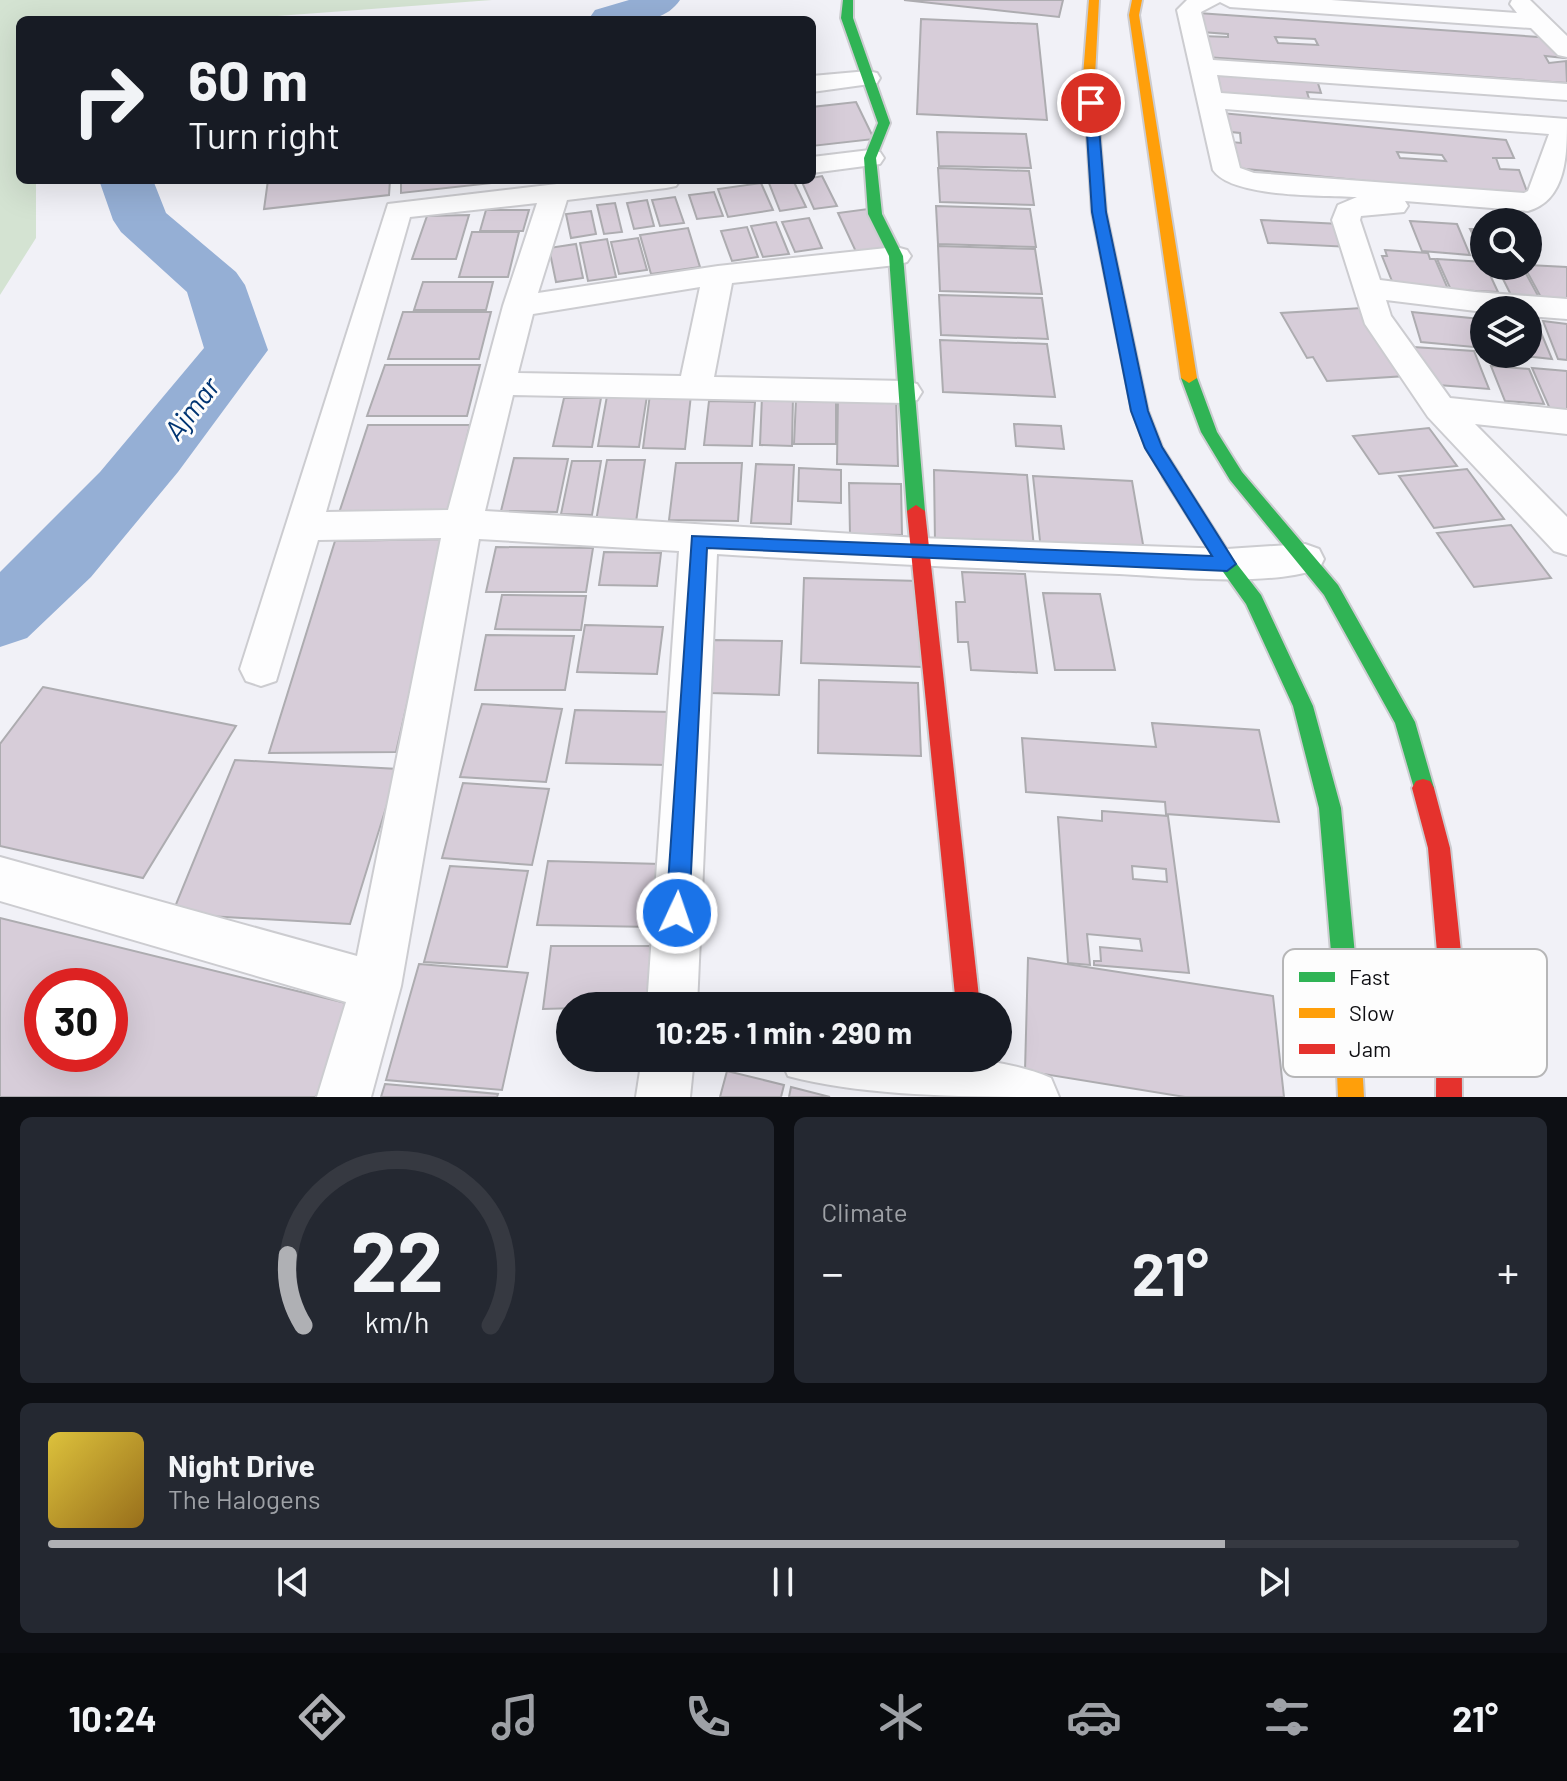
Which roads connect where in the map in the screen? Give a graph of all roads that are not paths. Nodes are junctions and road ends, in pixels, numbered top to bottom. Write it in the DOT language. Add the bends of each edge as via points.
graph roads {
  1 [pos="848,0"];
  2 [pos="1094,0"];
  3 [pos="1137,0"];
  4 [pos="1210,0"];
  5 [pos="1230,0"];
  6 [pos="1517,0"];
  7 [pos="1537,21"];
  8 [pos="1567,50"];
  9 [pos="1203,67"];
  10 [pos="868,78"];
  11 [pos="816,84"];
  12 [pos="1567,92"];
  13 [pos="1210,100"];
  14 [pos="1566,127"];
  15 [pos="870,158"];
  16 [pos="816,165"];
  17 [pos="629,184"];
  18 [pos="555,192"];
  19 [pos="1416,207"];
  20 [pos="896,256"];
  21 [pos="718,275"];
  22 [pos="1367,288"];
  23 [pos="519,306"];
  24 [pos="1567,309"];
  25 [pos="500,384"];
  26 [pos="696,386"];
  27 [pos="905,392"];
  28 [pos="1440,409"];
  29 [pos="1567,422"];
  30 [pos="463,524"];
  31 [pos="304,526"];
  32 [pos="699,540"];
  33 [pos="1567,541"];
  34 [pos="919,552"];
  35 [pos="1305,559"];
  36 [pos="1227,564"];
  37 [pos="261,669"];
  38 [pos="0,879"];
  39 [pos="1343,949"];
  40 [pos="1449,949"];
  41 [pos="376,986"];
  42 [pos="673,992"];
  43 [pos="966,992"];
  44 [pos="666,1072"];
  45 [pos="914,1072"];
  46 [pos="1350,1077"];
  47 [pos="975,1080"];
  48 [pos="344,1097"];
  49 [pos="663,1097"];
  50 [pos="1032,1097"];
  51 [pos="1351,1097"];
  1 -- 10 [label="street" via="847,18"];
  2 -- 36 [label="street" via="1089,76 1099,212 1137,399 1154,448"];
  3 -- 35 [label="street" via="1134,15 1186,371 1209,432 1236,476"];
  4 -- 9 [label="street" via="1189,10"];
  5 -- 7 [label="street"];
  6 -- 7 [label="street"];
  7 -- 8 [label="street"];
  9 -- 12 [label="street"];
  9 -- 13 [label="street"];
  10 -- 11 [label="street"];
  10 -- 15 [label="street" via="884,123"];
  13 -- 14 [label="street"];
  13 -- 14 [label="street" via="1227,170 1233,176 1513,202 1540,196"];
  15 -- 16 [label="street"];
  15 -- 20 [label="street" via="875,214"];
  17 -- 18 [label="street"];
  18 -- 23 [label="street"];
  18 -- 31 [label="street" via="398,210"];
  19 -- 22 [label="street" via="1364,204 1348,211 1346,220"];
  20 -- 21 [label="street"];
  20 -- 27 [label="street"];
  21 -- 23 [label="street"];
  21 -- 26 [label="street"];
  22 -- 24 [label="street"];
  22 -- 28 [label="street" via="1376,317"];
  23 -- 25 [label="street"];
  25 -- 26 [label="street"];
  25 -- 30 [label="street"];
  26 -- 27 [label="street"];
  27 -- 34 [label="street"];
  28 -- 29 [label="street"];
  28 -- 33 [label="street"];
  30 -- 31 [label="street"];
  30 -- 32 [label="street"];
  30 -- 41 [label="street"];
  31 -- 37 [label="street"];
  32 -- 34 [label="street"];
  32 -- 42 [label="street"];
  34 -- 36 [label="street"];
  34 -- 43 [label="street"];
  35 -- 36 [label="street"];
  35 -- 40 [label="street" via="1331,590 1405,722 1439,848"];
  36 -- 39 [label="street" via="1254,600 1303,706 1330,808"];
  38 -- 41 [label="street"];
  41 -- 48 [label="street"];
  44 -- 49 [label="street"];
  45 -- 47 [label="street"];
  46 -- 51 [label="street"];
  47 -- 50 [label="street"];
}
